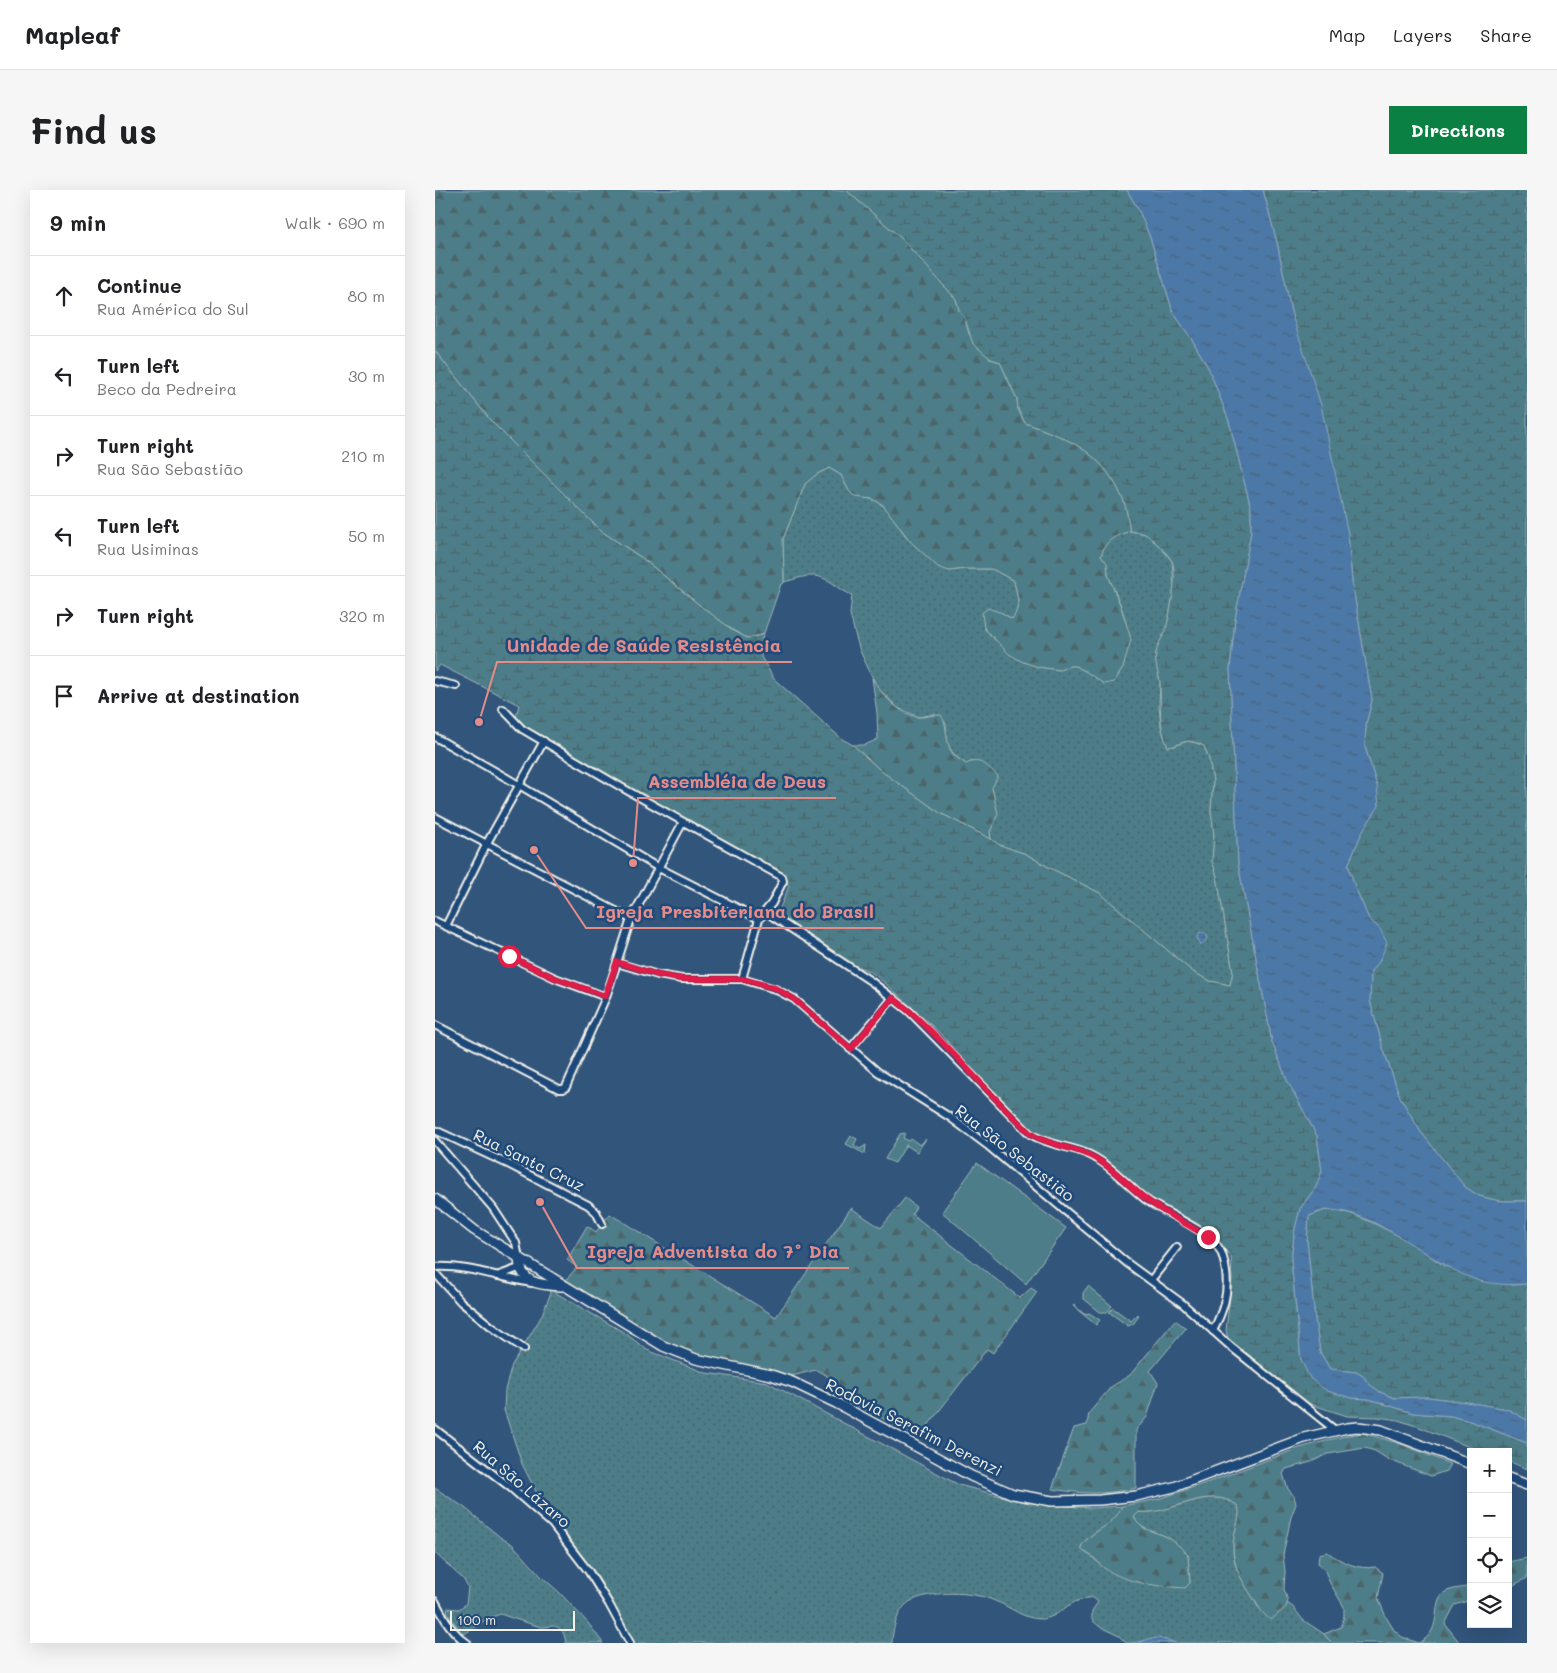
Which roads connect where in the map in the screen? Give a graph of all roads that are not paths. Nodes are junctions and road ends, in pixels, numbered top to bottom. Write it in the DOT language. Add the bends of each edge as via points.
graph roads {
  1 [pos="435,681"];
  2 [pos="456,686"];
  3 [pos="503,710"];
  4 [pos="435,738"];
  5 [pos="544,741"];
  6 [pos="519,785"];
  7 [pos="435,817"];
  8 [pos="683,822"];
  9 [pos="487,843"];
  10 [pos="657,867"];
  11 [pos="766,912"];
  12 [pos="631,919"];
  13 [pos="759,919"];
  14 [pos="435,921"];
  15 [pos="445,926"];
  16 [pos="617,962"];
  17 [pos="742,979"];
  18 [pos="605,996"];
  19 [pos="893,998"];
  20 [pos="435,1025"];
  21 [pos="851,1049"];
  22 [pos="435,1130"];
  23 [pos="435,1141"];
  24 [pos="435,1199"];
  25 [pos="601,1224"];
  26 [pos="1177,1247"];
  27 [pos="519,1258"];
  28 [pos="435,1266"];
  29 [pos="519,1268"];
  30 [pos="435,1273"];
  31 [pos="496,1276"];
  32 [pos="1151,1280"];
  33 [pos="533,1283"];
  34 [pos="566,1286"];
  35 [pos="1213,1331"];
  36 [pos="524,1349"];
  37 [pos="435,1429"];
  38 [pos="1335,1430"];
  39 [pos="1467,1462"];
  40 [pos="1512,1479"];
  41 [pos="1527,1485"];
  42 [pos="435,1601"];
  43 [pos="467,1643"];
  44 [pos="630,1643"];
  1 -- 2 [label="street"];
  3 -- 5 [label="street" via="522,729"];
  4 -- 6 [label="street"];
  5 -- 6 [label="street"];
  5 -- 8 [label="street"];
  6 -- 9 [label="street"];
  6 -- 10 [label="street"];
  7 -- 9 [label="street"];
  8 -- 10 [label="street"];
  8 -- 11 [label="street" via="781,876 783,881"];
  9 -- 12 [label="street"];
  9 -- 15 [label="street"];
  10 -- 12 [label="street"];
  10 -- 13 [label="street"];
  11 -- 13 [label="street"];
  11 -- 19 [label="street"];
  12 -- 16 [label="street"];
  13 -- 17 [label="street"];
  14 -- 15 [label="street"];
  15 -- 18 [label="street" via="555,978"];
  16 -- 17 [label="street, Rua São Sebastião" via="682,979"];
  16 -- 18 [label="street"];
  17 -- 21 [label="street, Rua São Sebastião" via="775,988 794,999"];
  18 -- 20 [label="street" via="569,1082 563,1089"];
  19 -- 21 [label="street"];
  19 -- 35 [label="street" via="921,1022 1031,1134 1097,1158 1146,1199 1214,1242 1223,1257 1228,1287 1223,1310"];
  21 -- 32 [label="street, Rua São Sebastião" via="878,1072 987,1145"];
  22 -- 25 [label="street, Rua Santa Cruz" via="588,1205 596,1212"];
  23 -- 27 [label="street" via="493,1208 516,1243"];
  24 -- 27 [label="main road, Rodovia Serafim Derenzi"];
  26 -- 32 [label="street"];
  27 -- 29 [label="main road"];
  27 -- 34 [label="main road, Rodovia Serafim Derenzi"];
  28 -- 31 [label="street" via="459,1267"];
  29 -- 31 [label="street"];
  29 -- 33 [label="main road"];
  30 -- 36 [label="street" via="461,1302"];
  31 -- 33 [label="street"];
  32 -- 35 [label="street, Rua São Sebastião"];
  33 -- 34 [label="main road"];
  34 -- 38 [label="main road, Rodovia Serafim Derenzi" via="663,1346 696,1359 792,1382 971,1476 1013,1494 1052,1500 1136,1496 1174,1487 1304,1438"];
  35 -- 38 [label="street, Rua São Sebastião"];
  37 -- 44 [label="street, Rua São Lázaro" via="552,1524 589,1572"];
  38 -- 39 [label="main road, Rodovia Serafim Derenzi" via="1358,1427 1381,1430"];
  40 -- 41 [label="main road"];
  42 -- 43 [label="street" via="448,1625"];
}
